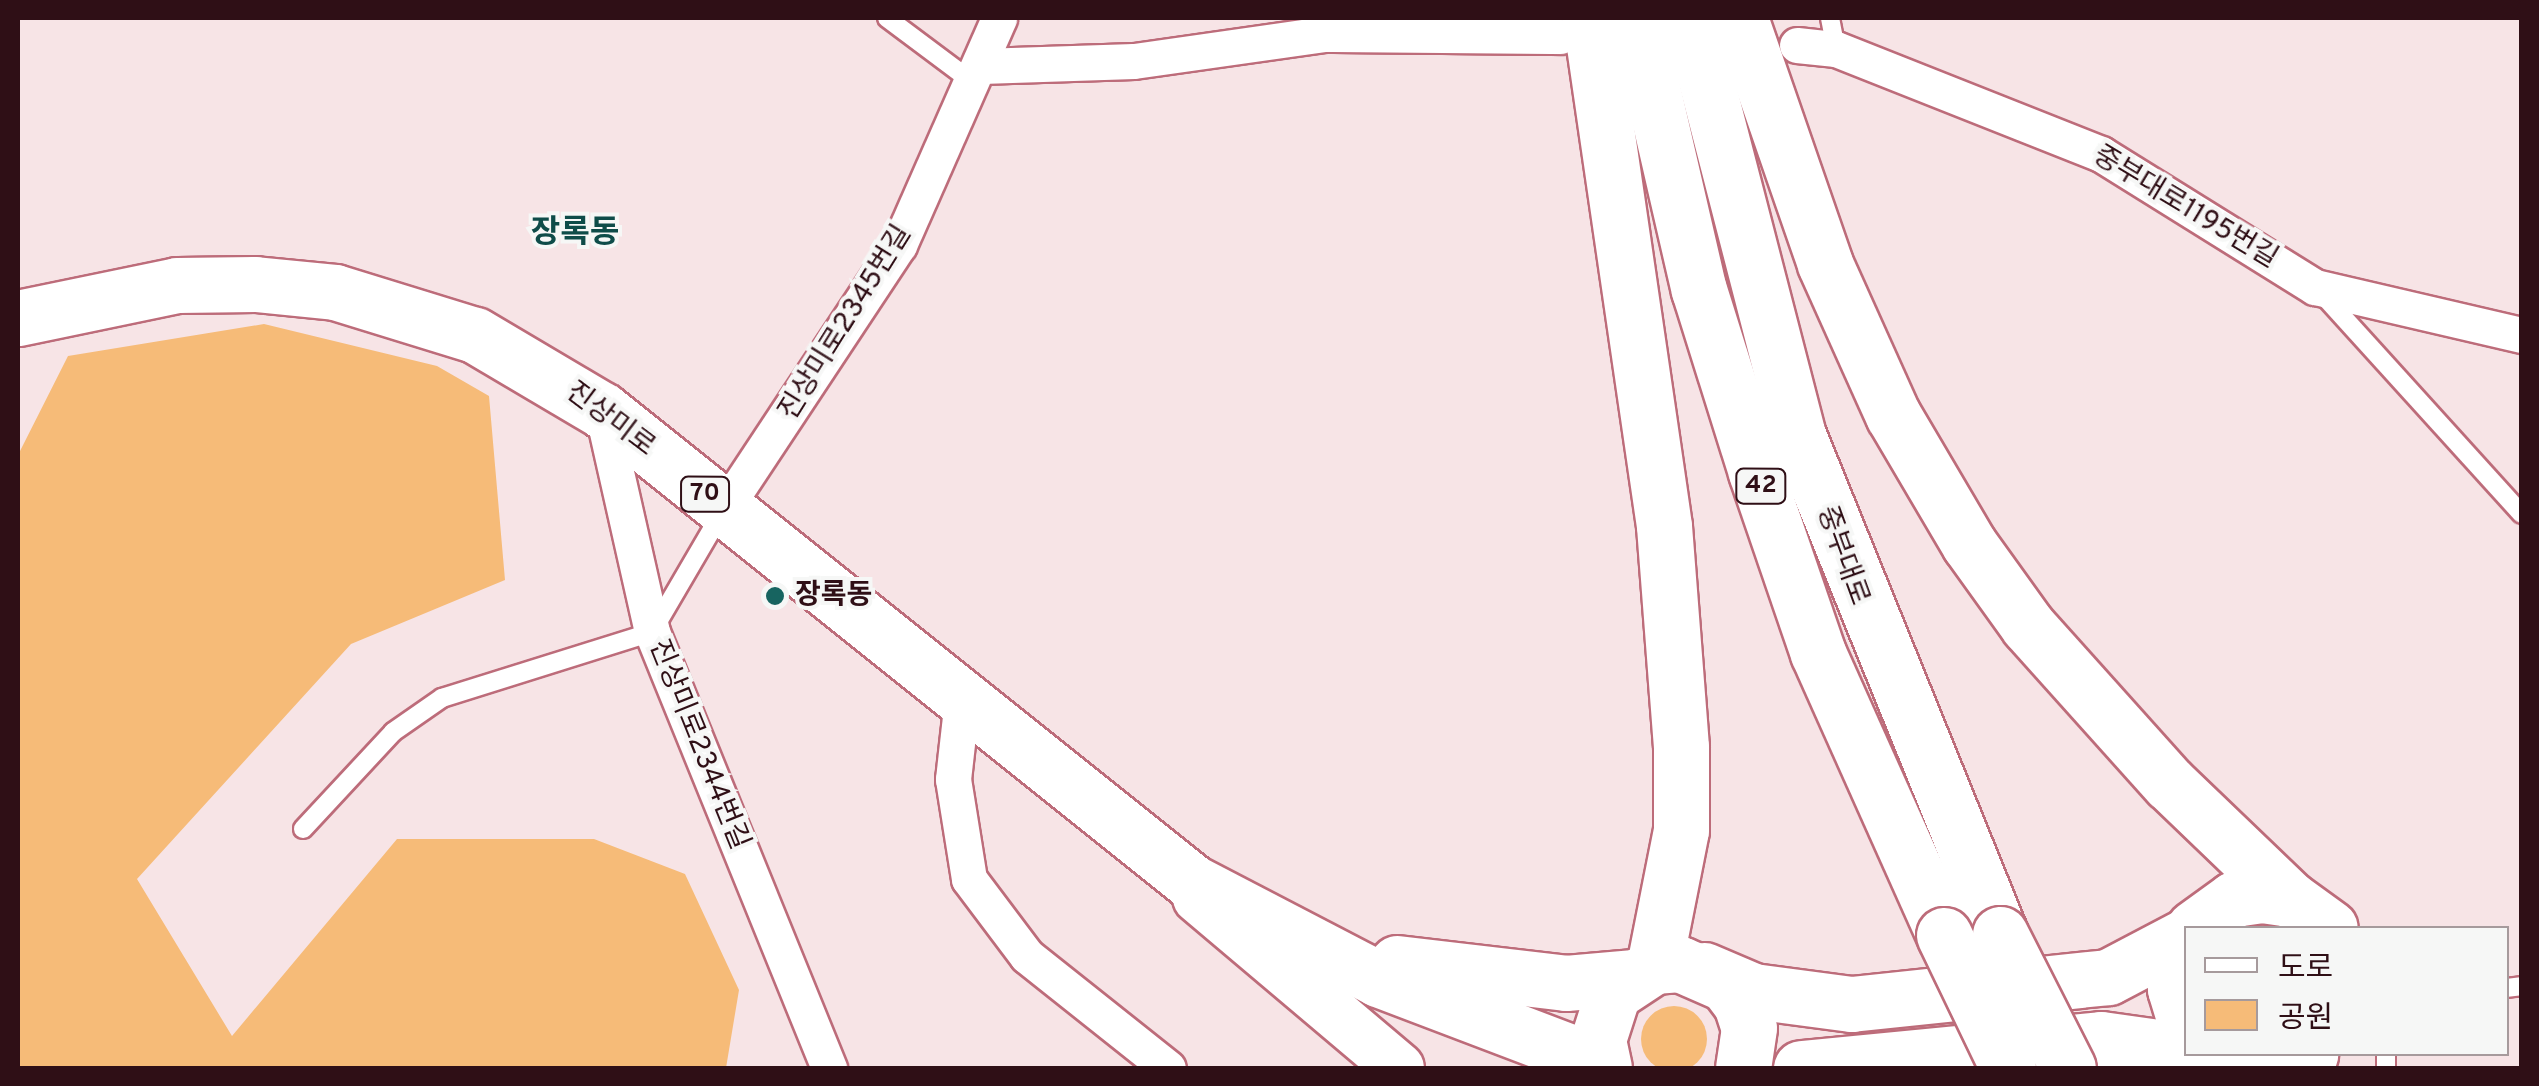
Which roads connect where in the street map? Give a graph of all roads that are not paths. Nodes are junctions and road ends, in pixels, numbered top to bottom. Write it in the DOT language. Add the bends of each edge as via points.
graph roads {
  1 [pos="887,18"];
  2 [pos="998,18"];
  3 [pos="1636,18"];
  4 [pos="1690,18"];
  5 [pos="1740,18"];
  6 [pos="1576,26"];
  7 [pos="1834,33"];
  8 [pos="1797,46"];
  9 [pos="978,74"];
  10 [pos="2316,287"];
  11 [pos="18,318"];
  12 [pos="2522,335"];
  13 [pos="602,410"];
  14 [pos="724,509"];
  15 [pos="2522,514"];
  16 [pos="652,632"];
  17 [pos="962,699"];
  18 [pos="303,830"];
  19 [pos="1145,852"];
  20 [pos="2318,918"];
  21 [pos="2197,926"];
  22 [pos="2184,939"];
  23 [pos="1302,940"];
  24 [pos="2184,947"];
  25 [pos="1663,971"];
  26 [pos="2184,1005"];
  27 [pos="2184,1049"];
  28 [pos="2305,1056"];
  29 [pos="1603,1066"];
  30 [pos="830,1068"];
  31 [pos="1168,1068"];
  32 [pos="1400,1068"];
  33 [pos="1743,1068"];
  34 [pos="1801,1068"];
  35 [pos="2008,1068"];
  36 [pos="2068,1068"];
  37 [pos="2276,1068"];
  1 -- 9 [label="lane"];
  2 -- 9 [label="street, 진상미로2345번길"];
  3 -- 35 [label="main road, 중부대로 / 42, bridge" via="1699,290 1818,652"];
  4 -- 36 [label="main road, 중부대로 / 42, bridge" via="1797,433 2000,934"];
  5 -- 20 [label="main road" via="1825,264 1893,416 1969,544 2028,626 2156,769"];
  6 -- 9 [label="street" via="1323,34 1134,61"];
  6 -- 25 [label="main road" via="1664,526 1682,830"];
  7 -- 8 [label="street, 중부대로1195번길"];
  7 -- 10 [label="street, 중부대로1195번길" via="2101,154"];
  9 -- 14 [label="street, 진상미로2345번길" via="899,245"];
  10 -- 12 [label="street, 중부대로1195번길"];
  10 -- 15 [label="lane"];
  11 -- 13 [label="main road, 진상미로 / 70" via="177,286 335,292 476,335"];
  13 -- 14 [label="main road, 진상미로 / 70"];
  13 -- 16 [label="street, 진상미로2344번길"];
  14 -- 16 [label="lane"];
  14 -- 17 [label="main road, 진상미로 / 70"];
  16 -- 18 [label="lane" via="442,698 393,732"];
  16 -- 30 [label="street, 진상미로2344번길"];
  17 -- 19 [label="main road, 진상미로 / 70"];
  17 -- 31 [label="street" via="953,779 969,880 1027,956"];
  19 -- 23 [label="main road, 진상미로 / 70"];
  19 -- 32 [label="street"];
  20 -- 21 [label="main road" via="2234,899"];
  22 -- 25 [label="main road" via="2108,977 1851,1004"];
  23 -- 25 [label="main road" via="1497,978"];
  23 -- 29 [label="main road"];
  24 -- 26 [label="main road" via="2175,989"];
  25 -- 29 [label="main road" via="1602,1015"];
  25 -- 33 [label="main road" via="1740,1004 1749,1028"];
  27 -- 34 [label="main road" via="2101,1039"];
  28 -- 37 [label="main road"];
}
